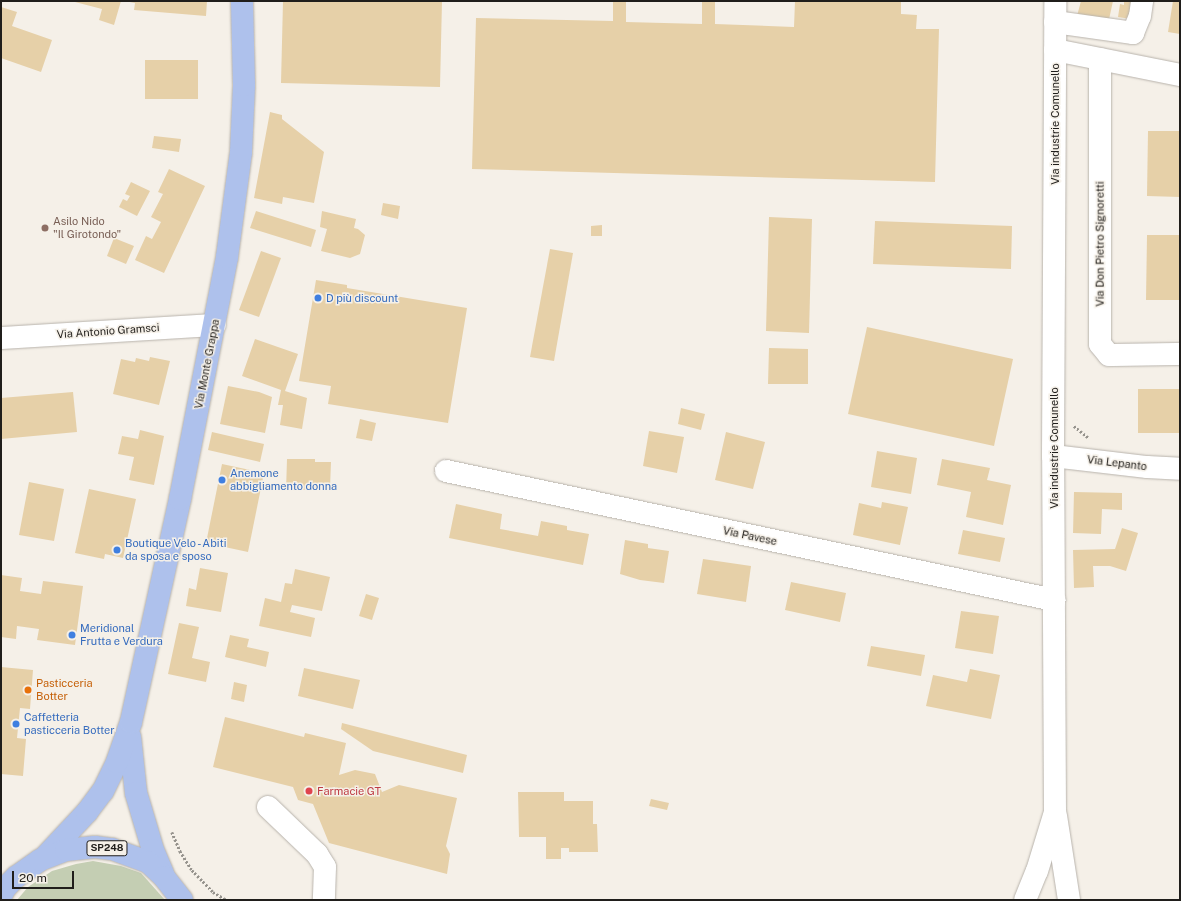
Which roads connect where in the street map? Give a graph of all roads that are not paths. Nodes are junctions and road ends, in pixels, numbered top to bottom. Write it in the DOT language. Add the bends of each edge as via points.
graph roads {
  1 [pos="242,1"];
  2 [pos="1142,1"];
  3 [pos="1055,12"];
  4 [pos="1055,50"];
  5 [pos="1100,59"];
  6 [pos="1180,75"];
  7 [pos="215,325"];
  8 [pos="1,338"];
  9 [pos="1180,354"];
  10 [pos="1053,456"];
  11 [pos="1180,469"];
  12 [pos="446,471"];
  13 [pos="1054,600"];
  14 [pos="130,722"];
  15 [pos="268,807"];
  16 [pos="1055,812"];
  17 [pos="44,858"];
  18 [pos="1037,870"];
  19 [pos="2,892"];
  20 [pos="178,892"];
  21 [pos="324,900"];
  22 [pos="1025,900"];
  23 [pos="1035,900"];
  24 [pos="1069,900"];
  1 -- 7 [label="main road, Via Monte Grappa / SP248" via="244,85 241,152"];
  2 -- 3 [label="street, Via industrie Comunello" via="1140,16 1133,33"];
  3 -- 4 [label="street, Via industrie Comunello"];
  4 -- 5 [label="street"];
  4 -- 10 [label="street, Via industrie Comunello"];
  5 -- 6 [label="street"];
  5 -- 9 [label="street, Via Don Pietro Signoretti" via="1100,344 1109,355"];
  7 -- 8 [label="street, Via Antonio Gramsci"];
  7 -- 14 [label="main road, Via Monte Grappa / SP248" via="180,499"];
  10 -- 11 [label="street, Via Lepanto"];
  10 -- 13 [label="street, Via industrie Comunello"];
  12 -- 13 [label="street, Via Pavese"];
  13 -- 16 [label="street, Via industrie Comunello"];
  14 -- 17 [label="main road, Via Monte Grappa / SP248" via="117,762 103,791"];
  14 -- 20 [label="main road, Via Monte Grappa / SP248" via="130,748 136,793 153,850"];
  15 -- 21 [label="street" via="317,854 325,867"];
  16 -- 18 [label="street, Via industrie Comunello"];
  16 -- 24 [label="street"];
  17 -- 19 [label="main road, Via Monte Grappa / SP248" via="29,867"];
  17 -- 20 [label="main road, Via Monte Grappa / SP248" via="77,848 104,847 148,862"];
  18 -- 22 [label="street"];
  18 -- 23 [label="street"];
}
